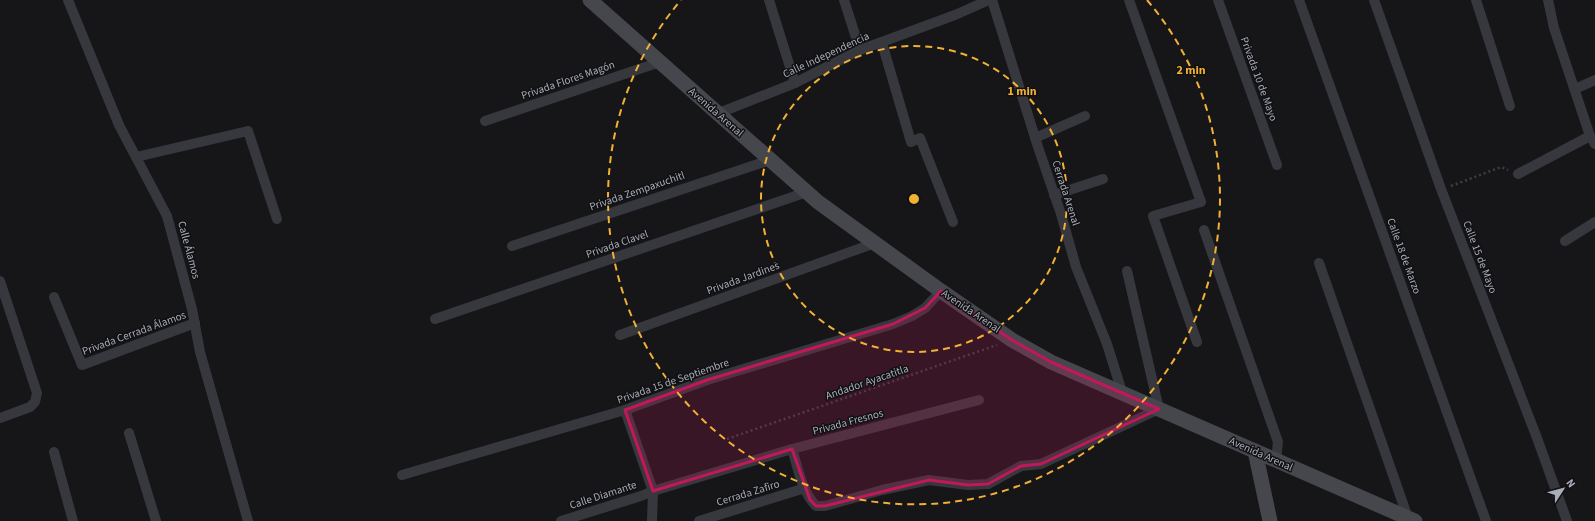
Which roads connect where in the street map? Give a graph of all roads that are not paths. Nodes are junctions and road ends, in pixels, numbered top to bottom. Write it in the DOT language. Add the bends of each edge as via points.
graph roads {
  1 [pos="68,0"];
  2 [pos="590,0"];
  3 [pos="769,0"];
  4 [pos="844,0"];
  5 [pos="989,0"];
  6 [pos="992,0"];
  7 [pos="1130,0"];
  8 [pos="1218,0"];
  9 [pos="1299,0"];
  10 [pos="1374,0"];
  11 [pos="1476,0"];
  12 [pos="1548,0"];
  13 [pos="882,42"];
  14 [pos="860,50"];
  15 [pos="660,62"];
  16 [pos="1595,80"];
  17 [pos="795,83"];
  18 [pos="1575,90"];
  19 [pos="1510,106"];
  20 [pos="718,113"];
  21 [pos="1085,116"];
  22 [pos="485,121"];
  23 [pos="1035,138"];
  24 [pos="1593,140"];
  25 [pos="136,157"];
  26 [pos="770,160"];
  27 [pos="1277,165"];
  28 [pos="1518,174"];
  29 [pos="1103,179"];
  30 [pos="807,192"];
  31 [pos="1054,195"];
  32 [pos="277,219"];
  33 [pos="953,222"];
  34 [pos="1595,222"];
  35 [pos="1204,230"];
  36 [pos="1565,241"];
  37 [pos="875,243"];
  38 [pos="512,246"];
  39 [pos="1319,263"];
  40 [pos="1126,271"];
  41 [pos="0,280"];
  42 [pos="941,291"];
  43 [pos="54,297"];
  44 [pos="435,319"];
  45 [pos="194,323"];
  46 [pos="620,335"];
  47 [pos="1197,342"];
  48 [pos="1122,392"];
  49 [pos="980,400"];
  50 [pos="1159,409"];
  51 [pos="625,410"];
  52 [pos="0,418"];
  53 [pos="129,433"];
  54 [pos="792,449"];
  55 [pos="1255,451"];
  56 [pos="54,452"];
  57 [pos="1276,461"];
  58 [pos="402,475"];
  59 [pos="805,488"];
  60 [pos="653,491"];
  61 [pos="1412,520"];
  62 [pos="73,521"];
  63 [pos="156,521"];
  64 [pos="248,521"];
  65 [pos="561,521"];
  66 [pos="652,521"];
  67 [pos="699,521"];
  68 [pos="1270,521"];
  69 [pos="1486,521"];
  70 [pos="1567,521"];
  1 -- 25 [label="street, Calle Álamos" via="119,125"];
  2 -- 15 [label="main road, Avenida Arenal"];
  3 -- 17 [label="street"];
  4 -- 14 [label="street"];
  5 -- 13 [label="street, Calle Independencia"];
  6 -- 23 [label="street, Cerrada Arenal"];
  7 -- 47 [label="street" via="1202,202 1152,216"];
  8 -- 27 [label="street, Privada 10 de Mayo"];
  9 -- 69 [label="street, Calle 18 de Marzo"];
  10 -- 70 [label="street, Calle 15 de Mayo" via="1441,189"];
  11 -- 19 [label="street"];
  12 -- 18 [label="street" via="1554,28"];
  13 -- 14 [label="street, Calle Independencia"];
  13 -- 33 [label="street" via="911,142 920,138"];
  14 -- 17 [label="street, Calle Independencia"];
  15 -- 20 [label="main road, Avenida Arenal"];
  15 -- 22 [label="street, Privada Flores Magón"];
  16 -- 18 [label="street"];
  17 -- 20 [label="street, Calle Independencia"];
  18 -- 24 [label="street"];
  20 -- 26 [label="main road, Avenida Arenal"];
  21 -- 23 [label="street"];
  23 -- 31 [label="street, Cerrada Arenal"];
  24 -- 28 [label="street"];
  25 -- 32 [label="street" via="248,131"];
  25 -- 45 [label="street, Calle Álamos" via="167,216"];
  26 -- 30 [label="main road, Avenida Arenal"];
  26 -- 38 [label="street, Privada Zempaxuchitl"];
  29 -- 31 [label="street"];
  30 -- 37 [label="main road, Avenida Arenal"];
  30 -- 44 [label="street, Privada Clavel"];
  31 -- 48 [label="street, Cerrada Arenal" via="1076,267 1107,344"];
  34 -- 36 [label="street"];
  35 -- 57 [label="street" via="1278,442"];
  37 -- 42 [label="main road, Avenida Arenal"];
  37 -- 46 [label="street, Privada Jardines"];
  39 -- 61 [label="street"];
  40 -- 50 [label="street"];
  41 -- 52 [label="street" via="37,393 35,402 30,407"];
  42 -- 48 [label="main road, Avenida Arenal" via="1012,340 1051,362"];
  42 -- 51 [label="street, Privada 15 de Septiembre" via="925,308 893,324 707,380"];
  43 -- 45 [label="street, Privada Cerrada Álamos" via="82,365"];
  45 -- 64 [label="street, Calle Álamos"];
  48 -- 50 [label="main road, Avenida Arenal"];
  49 -- 54 [label="street, Privada Fresnos"];
  50 -- 55 [label="main road, Avenida Arenal"];
  50 -- 59 [label="street" via="1041,464 1021,466 988,484 968,485 929,480 825,506 816,506"];
  51 -- 58 [label="street, Privada 15 de Septiembre"];
  51 -- 60 [label="street"];
  53 -- 63 [label="street"];
  54 -- 59 [label="street"];
  54 -- 60 [label="street, Privada Fresnos"];
  55 -- 57 [label="main road, Avenida Arenal"];
  55 -- 68 [label="main road"];
  56 -- 62 [label="street"];
  57 -- 61 [label="main road, Avenida Arenal"];
  59 -- 67 [label="street, Cerrada Zafiro"];
  60 -- 65 [label="street, Calle Diamante"];
  60 -- 66 [label="street"];
}
